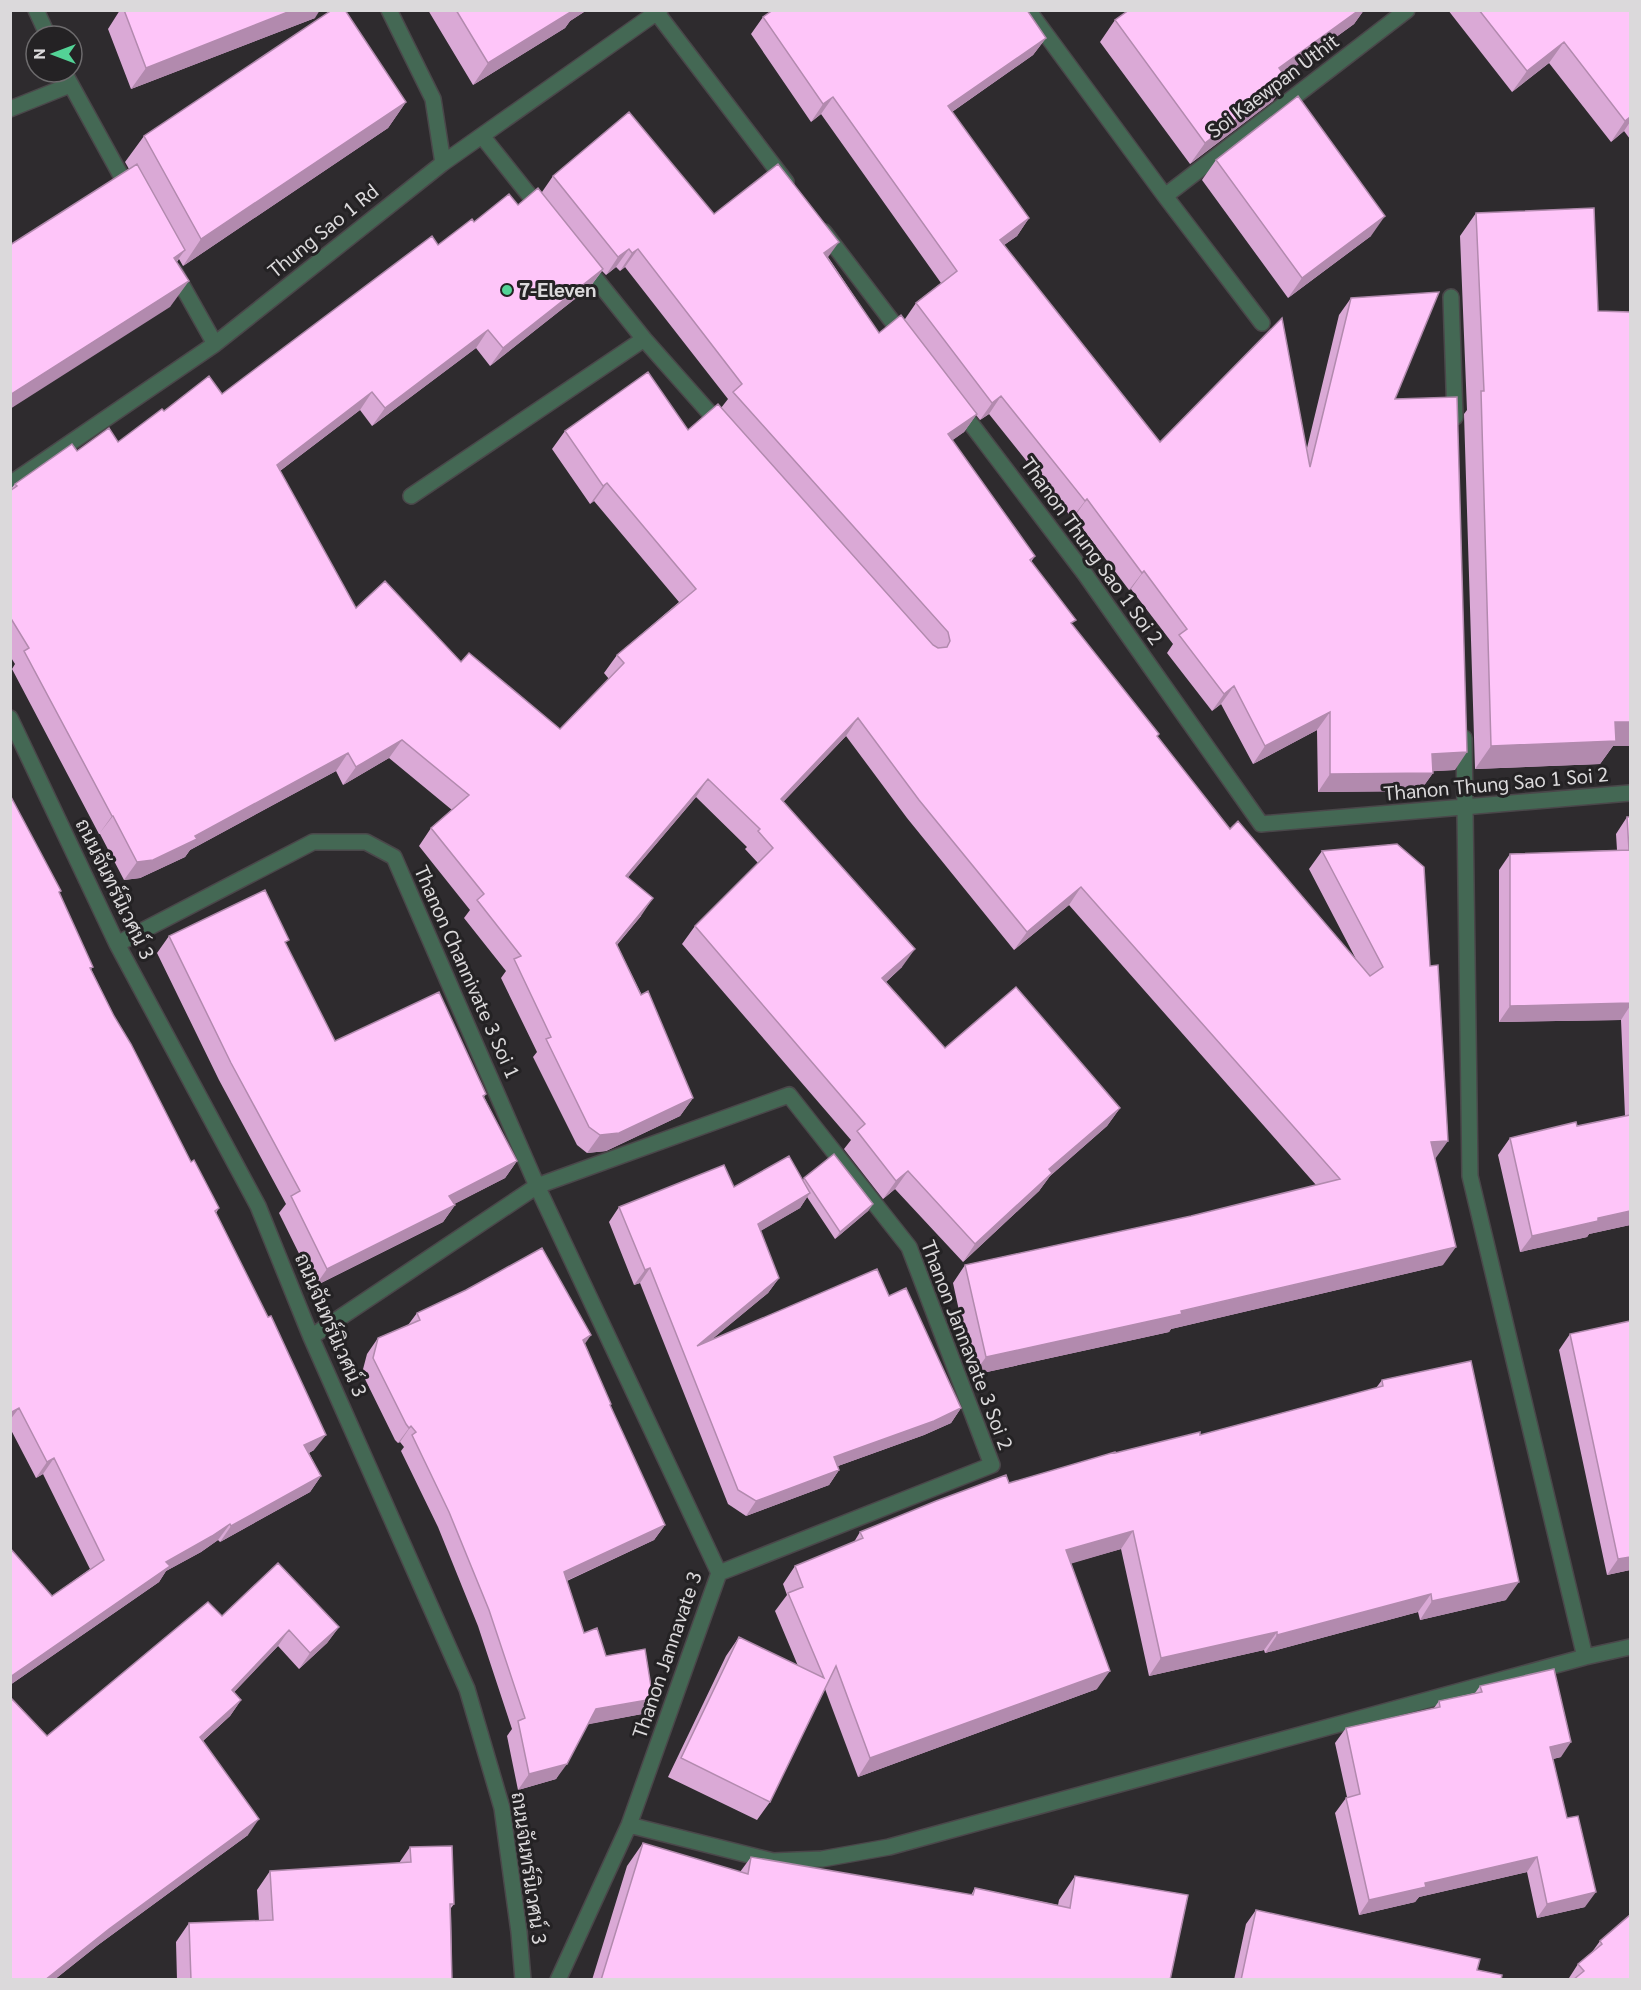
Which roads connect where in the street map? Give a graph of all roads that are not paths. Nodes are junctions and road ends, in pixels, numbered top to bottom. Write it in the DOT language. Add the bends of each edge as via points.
graph roads {
  1 [pos="36,10"];
  2 [pos="389,10"];
  3 [pos="1028,10"];
  4 [pos="1407,10"];
  5 [pos="658,12"];
  6 [pos="42,24"];
  7 [pos="56,84"];
  8 [pos="70,84"];
  9 [pos="10,109"];
  10 [pos="482,136"];
  11 [pos="443,163"];
  12 [pos="795,194"];
  13 [pos="1165,196"];
  14 [pos="140,209"];
  15 [pos="548,219"];
  16 [pos="816,222"];
  17 [pos="570,247"];
  18 [pos="169,261"];
  19 [pos="1451,297"];
  20 [pos="1262,323"];
  21 [pos="644,339"];
  22 [pos="215,344"];
  23 [pos="911,346"];
  24 [pos="947,393"];
  25 [pos="1455,428"];
  26 [pos="730,436"];
  27 [pos="10,484"];
  28 [pos="411,496"];
  29 [pos="10,718"];
  30 [pos="1463,724"];
  31 [pos="1630,793"];
  32 [pos="1466,808"];
  33 [pos="117,944"];
  34 [pos="537,1186"];
  35 [pos="312,1337"];
  36 [pos="719,1573"];
  37 [pos="1630,1647"];
  38 [pos="1585,1657"];
  39 [pos="629,1825"];
  40 [pos="523,1980"];
  41 [pos="558,1980"];
  1 -- 6 [label="street"];
  2 -- 11 [label="street" via="433,99"];
  3 -- 13 [label="street"];
  4 -- 13 [label="street, Soi Kaewpan Uthit"];
  5 -- 10 [label="street, Thung Sao 1 Rd"];
  5 -- 12 [label="street"];
  7 -- 9 [label="street"];
  8 -- 14 [label="street"];
  10 -- 11 [label="street, Thung Sao 1 Rd"];
  10 -- 15 [label="street"];
  11 -- 22 [label="street, Thung Sao 1 Rd"];
  13 -- 20 [label="street"];
  16 -- 23 [label="street"];
  17 -- 21 [label="street"];
  18 -- 22 [label="street"];
  19 -- 25 [label="street"];
  21 -- 26 [label="street"];
  21 -- 28 [label="street"];
  22 -- 27 [label="street, Thung Sao 1 Rd"];
  24 -- 32 [label="street, Thanon Thung Sao 1 Soi 2" via="1085,574 1261,824"];
  29 -- 33 [label="street, ถนนจันทร์นิเวศน์ 3"];
  30 -- 32 [label="street"];
  31 -- 32 [label="street, Thanon Thung Sao 1 Soi 2"];
  32 -- 38 [label="street" via="1470,1176"];
  33 -- 34 [label="street, Thanon Channivate 3 Soi 1" via="313,842 366,842 394,856"];
  33 -- 35 [label="street, ถนนจันทร์นิเวศน์ 3" via="258,1206"];
  34 -- 35 [label="street, Thanon Jannavate 3 Soi 2"];
  34 -- 36 [label="street, Thanon Jannavate 3"];
  34 -- 36 [label="street, Thanon Jannavate 3 Soi 2" via="789,1095 909,1247 992,1465"];
  35 -- 40 [label="street, ถนนจันทร์นิเวศน์ 3" via="467,1689 502,1808"];
  36 -- 39 [label="street, Thanon Jannavate 3"];
  37 -- 38 [label="street"];
  38 -- 39 [label="street" via="878,1849 822,1859 773,1861"];
  39 -- 41 [label="street, Thanon Jannavate 3"];
}
